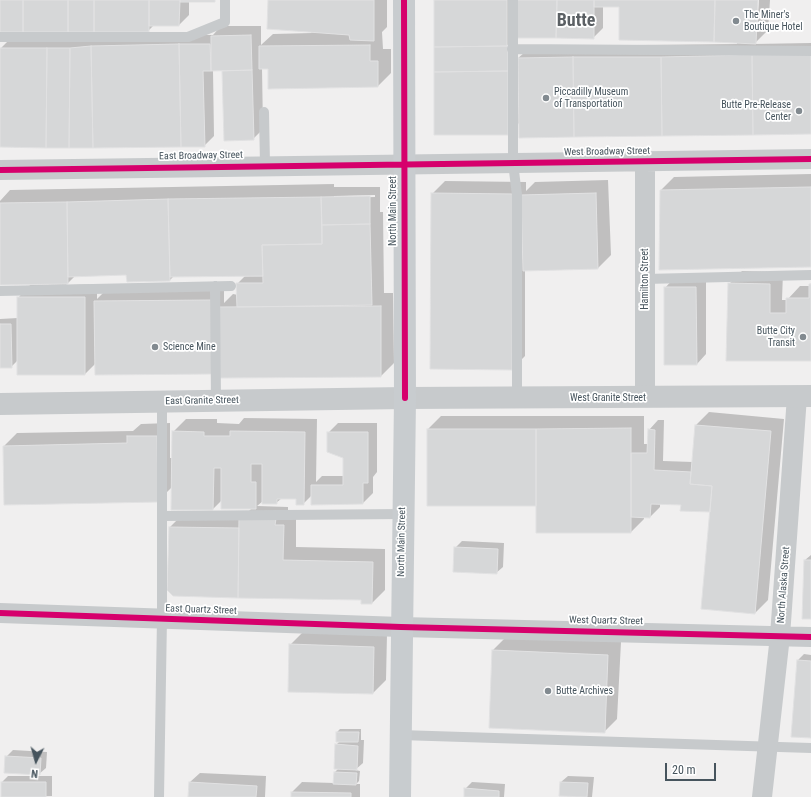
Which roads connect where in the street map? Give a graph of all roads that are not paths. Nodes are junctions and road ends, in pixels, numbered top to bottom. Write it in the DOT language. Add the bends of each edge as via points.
graph roads {
  1 [pos="225,0"];
  2 [pos="404,0"];
  3 [pos="513,0"];
  4 [pos="0,37"];
  5 [pos="512,49"];
  6 [pos="811,51"];
  7 [pos="264,112"];
  8 [pos="811,159"];
  9 [pos="645,161"];
  10 [pos="513,163"];
  11 [pos="403,164"];
  12 [pos="265,165"];
  13 [pos="0,170"];
  14 [pos="811,275"];
  15 [pos="645,279"];
  16 [pos="215,286"];
  17 [pos="231,286"];
  18 [pos="0,291"];
  19 [pos="804,396"];
  20 [pos="645,397"];
  21 [pos="405,398"];
  22 [pos="517,398"];
  23 [pos="162,401"];
  24 [pos="216,401"];
  25 [pos="0,404"];
  26 [pos="403,514"];
  27 [pos="163,516"];
  28 [pos="0,613"];
  29 [pos="162,618"];
  30 [pos="401,627"];
  31 [pos="780,636"];
  32 [pos="811,637"];
  33 [pos="400,735"];
  34 [pos="767,746"];
  35 [pos="811,748"];
  36 [pos="159,797"];
  37 [pos="400,797"];
  38 [pos="762,797"];
  1 -- 4 [label="lane" via="225,22 188,37"];
  2 -- 11 [label="main road, North Main Street"];
  3 -- 5 [label="lane"];
  5 -- 6 [label="lane"];
  5 -- 10 [label="lane"];
  7 -- 12 [label="lane"];
  8 -- 9 [label="street, West Broadway Street"];
  9 -- 10 [label="street, West Broadway Street"];
  9 -- 15 [label="street, Hamilton Street"];
  10 -- 11 [label="street, West Broadway Street"];
  10 -- 22 [label="lane" via="517,195"];
  11 -- 12 [label="street, East Broadway Street"];
  11 -- 21 [label="main road, North Main Street"];
  12 -- 13 [label="street, East Broadway Street"];
  14 -- 15 [label="lane"];
  15 -- 20 [label="street, Hamilton Street"];
  16 -- 17 [label="lane"];
  16 -- 18 [label="lane"];
  16 -- 24 [label="lane"];
  19 -- 20 [label="street, West Granite Street"];
  19 -- 31 [label="street, North Alaska Street"];
  20 -- 22 [label="street, West Granite Street"];
  21 -- 22 [label="street, West Granite Street"];
  21 -- 24 [label="street, East Granite Street"];
  21 -- 26 [label="main road, North Main Street"];
  23 -- 24 [label="street, East Granite Street"];
  23 -- 25 [label="street, East Granite Street"];
  23 -- 27 [label="lane"];
  26 -- 27 [label="lane"];
  26 -- 30 [label="main road, North Main Street"];
  27 -- 29 [label="lane"];
  28 -- 29 [label="street, East Quartz Street"];
  29 -- 30 [label="street, East Quartz Street"];
  29 -- 36 [label="lane"];
  30 -- 31 [label="street, West Quartz Street"];
  30 -- 33 [label="main road, North Main Street"];
  31 -- 32 [label="street, West Quartz Street"];
  31 -- 34 [label="street, North Alaska Street"];
  33 -- 34 [label="lane"];
  33 -- 37 [label="main road, North Main Street"];
  34 -- 35 [label="lane"];
  34 -- 38 [label="street, North Alaska Street"];
}
